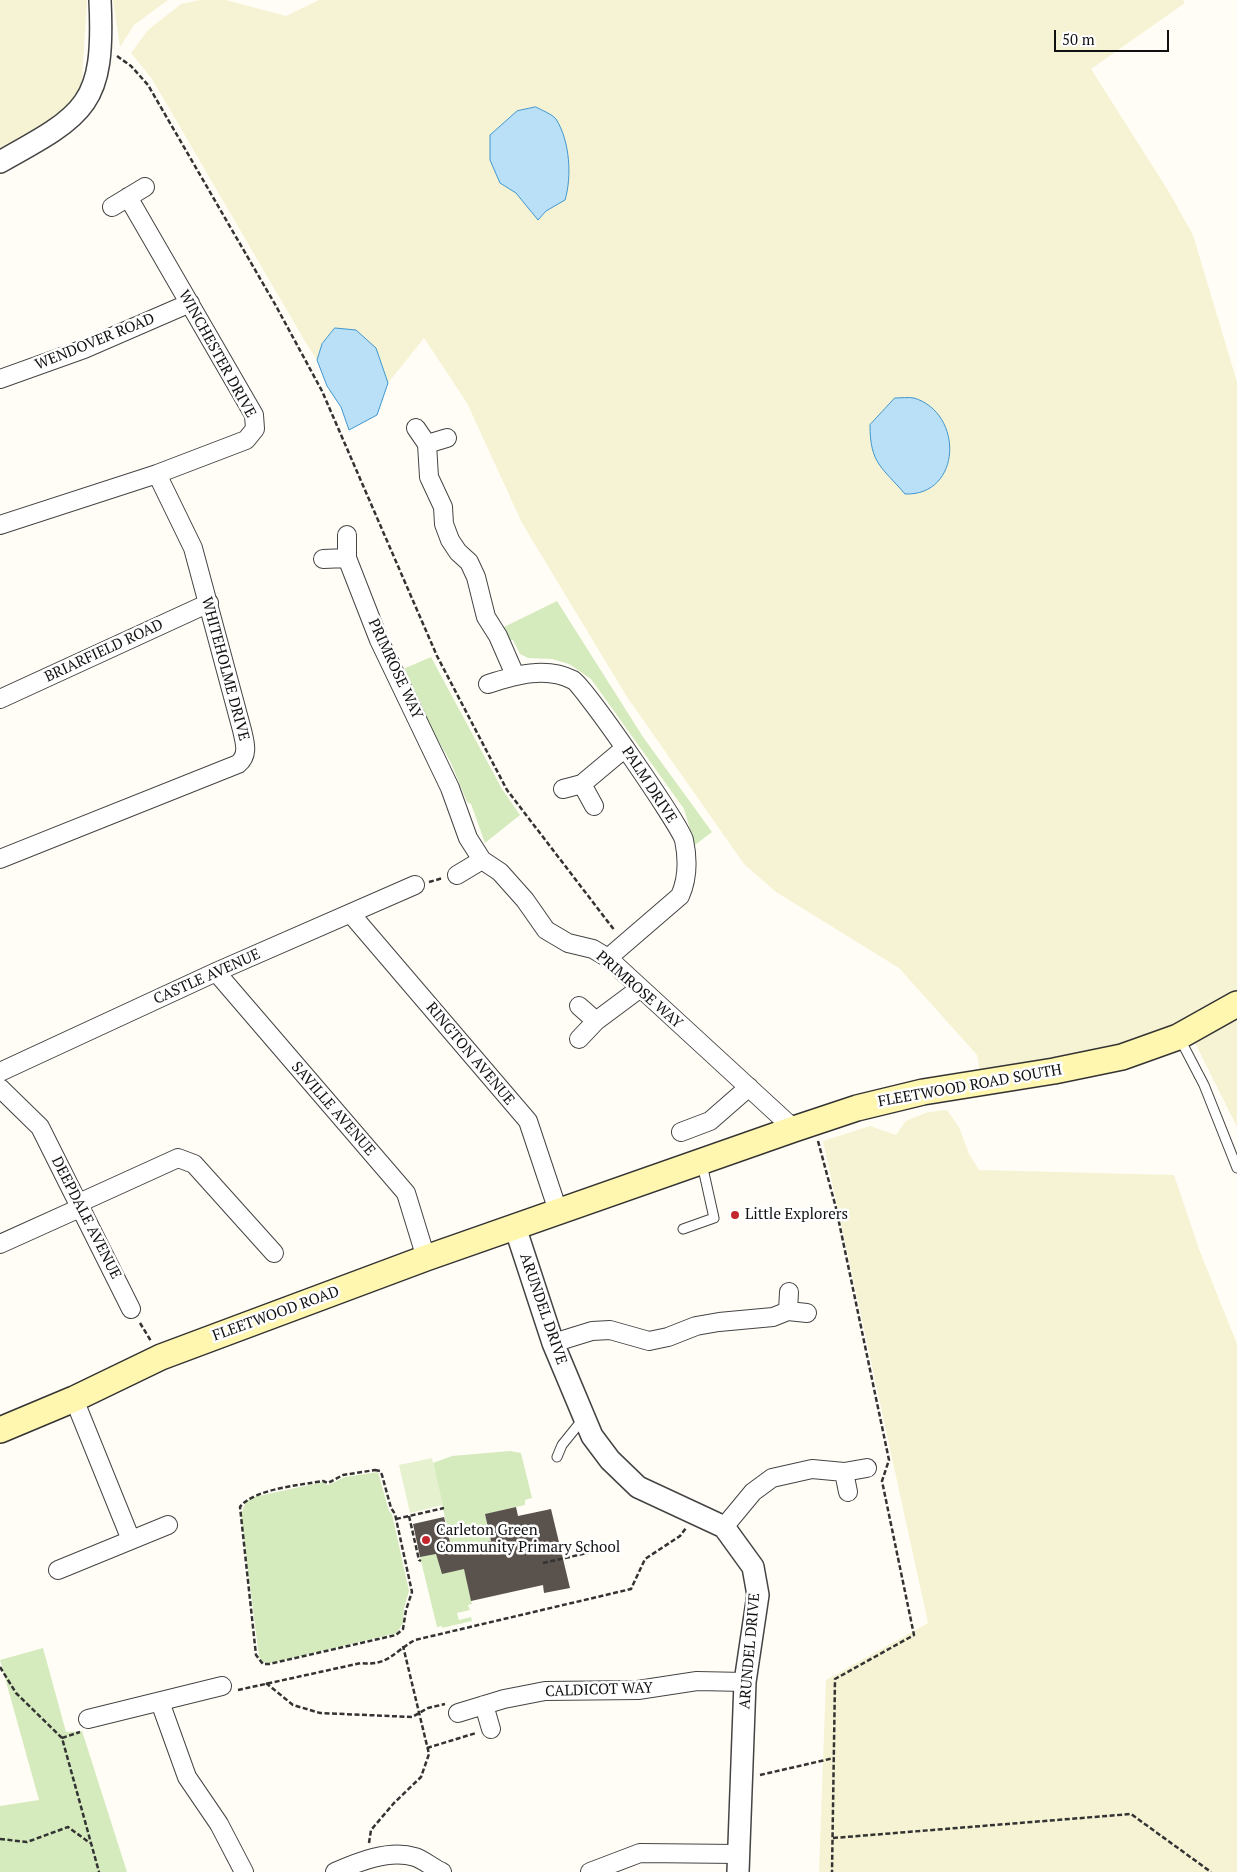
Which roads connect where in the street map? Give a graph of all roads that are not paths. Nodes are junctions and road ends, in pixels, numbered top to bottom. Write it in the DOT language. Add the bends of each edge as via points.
graph roads {
  1 [pos="100,0"];
  2 [pos="0,162"];
  3 [pos="145,187"];
  4 [pos="128,197"];
  5 [pos="112,206"];
  6 [pos="190,303"];
  7 [pos="0,379"];
  8 [pos="416,428"];
  9 [pos="447,438"];
  10 [pos="427,444"];
  11 [pos="157,474"];
  12 [pos="0,525"];
  13 [pos="347,535"];
  14 [pos="347,558"];
  15 [pos="323,559"];
  16 [pos="209,603"];
  17 [pos="515,675"];
  18 [pos="488,684"];
  19 [pos="0,698"];
  20 [pos="625,748"];
  21 [pos="582,784"];
  22 [pos="563,790"];
  23 [pos="594,806"];
  24 [pos="0,858"];
  25 [pos="482,860"];
  26 [pos="457,875"];
  27 [pos="415,885"];
  28 [pos="351,914"];
  29 [pos="608,958"];
  30 [pos="216,972"];
  31 [pos="639,989"];
  32 [pos="1237,1004"];
  33 [pos="579,1006"];
  34 [pos="596,1021"];
  35 [pos="1178,1037"];
  36 [pos="579,1039"];
  37 [pos="0,1072"];
  38 [pos="749,1087"];
  39 [pos="0,1088"];
  40 [pos="803,1126"];
  41 [pos="681,1132"];
  42 [pos="701,1162"];
  43 [pos="1237,1168"];
  44 [pos="80,1205"];
  45 [pos="558,1211"];
  46 [pos="515,1227"];
  47 [pos="683,1229"];
  48 [pos="0,1244"];
  49 [pos="274,1253"];
  50 [pos="426,1258"];
  51 [pos="789,1292"];
  52 [pos="131,1309"];
  53 [pos="788,1311"];
  54 [pos="807,1313"];
  55 [pos="553,1342"];
  56 [pos="74,1399"];
  57 [pos="582,1419"];
  58 [pos="0,1430"];
  59 [pos="557,1457"];
  60 [pos="867,1468"];
  61 [pos="844,1472"];
  62 [pos="848,1492"];
  63 [pos="168,1525"];
  64 [pos="724,1527"];
  65 [pos="131,1540"];
  66 [pos="58,1570"];
  67 [pos="745,1682"];
  68 [pos="222,1686"];
  69 [pos="160,1702"];
  70 [pos="484,1705"];
  71 [pos="458,1713"];
  72 [pos="88,1719"];
  73 [pos="491,1729"];
  74 [pos="738,1863"];
  75 [pos="244,1872"];
  76 [pos="335,1872"];
  77 [pos="442,1872"];
  78 [pos="590,1872"];
  1 -- 2 [label="street" via="101,44 97,76 84,106 68,122"];
  3 -- 4 [label="street"];
  4 -- 5 [label="street"];
  4 -- 6 [label="street, WINCHESTER DRIVE"];
  6 -- 7 [label="street, WENDOVER ROAD" via="84,349"];
  6 -- 11 [label="street, WINCHESTER DRIVE" via="254,415 255,429 246,440"];
  8 -- 10 [label="street"];
  9 -- 10 [label="street"];
  10 -- 17 [label="street" via="429,477 443,507 444,524 454,546 469,562 486,617"];
  11 -- 12 [label="street, WINCHESTER DRIVE"];
  11 -- 16 [label="street, WHITEHOLME DRIVE" via="193,548"];
  13 -- 14 [label="street, PRIMROSE WAY"];
  14 -- 15 [label="street"];
  14 -- 25 [label="street, PRIMROSE WAY" via="380,640 450,788 468,838"];
  16 -- 19 [label="street, BRIARFIELD ROAD"];
  16 -- 24 [label="street, WHITEHOLME DRIVE" via="242,730 246,749 244,760"];
  17 -- 18 [label="street, PALM DRIVE"];
  17 -- 20 [label="street, PALM DRIVE" via="552,672 575,681"];
  20 -- 21 [label="street"];
  20 -- 29 [label="street, PALM DRIVE" via="684,838 686,882 680,896"];
  21 -- 22 [label="street"];
  21 -- 23 [label="street"];
  25 -- 26 [label="street"];
  25 -- 29 [label="street, PRIMROSE WAY" via="500,872 546,930 568,943 593,949"];
  27 -- 28 [label="street, CASTLE AVENUE"];
  28 -- 30 [label="street, CASTLE AVENUE"];
  28 -- 45 [label="street, RINGTON AVENUE" via="528,1121"];
  29 -- 31 [label="street, PRIMROSE WAY"];
  30 -- 37 [label="street, CASTLE AVENUE"];
  30 -- 50 [label="street, SAVILLE AVENUE" via="406,1194"];
  31 -- 34 [label="street"];
  31 -- 38 [label="street, PRIMROSE WAY"];
  32 -- 35 [label="main road, FLEETWOOD ROAD SOUTH"];
  33 -- 34 [label="street"];
  34 -- 36 [label="street"];
  35 -- 40 [label="main road, FLEETWOOD ROAD SOUTH" via="1122,1057 923,1092 857,1108"];
  35 -- 43 [label="lane" via="1204,1085"];
  38 -- 40 [label="street, PRIMROSE WAY"];
  38 -- 41 [label="street" via="710,1121"];
  39 -- 44 [label="street, DEEPDALE AVENUE" via="40,1127"];
  40 -- 42 [label="main road, FLEETWOOD ROAD SOUTH"];
  42 -- 45 [label="main road, FLEETWOOD ROAD SOUTH"];
  42 -- 47 [label="lane" via="714,1218"];
  44 -- 48 [label="street"];
  44 -- 49 [label="street" via="178,1158 194,1164"];
  44 -- 52 [label="street, DEEPDALE AVENUE"];
  45 -- 46 [label="main road, FLEETWOOD ROAD"];
  46 -- 50 [label="main road, FLEETWOOD ROAD"];
  46 -- 55 [label="street, ARUNDEL DRIVE"];
  50 -- 56 [label="main road, FLEETWOOD ROAD" via="161,1357"];
  51 -- 53 [label="street"];
  53 -- 54 [label="street"];
  53 -- 55 [label="street" via="773,1317 696,1326 649,1341 610,1330 592,1331"];
  55 -- 57 [label="street, ARUNDEL DRIVE"];
  56 -- 58 [label="main road, FLEETWOOD ROAD"];
  56 -- 65 [label="street"];
  57 -- 59 [label="lane"];
  57 -- 64 [label="street, ARUNDEL DRIVE" via="610,1460 638,1487"];
  60 -- 61 [label="street"];
  61 -- 62 [label="street"];
  61 -- 64 [label="street" via="812,1469 772,1478 753,1492"];
  63 -- 65 [label="street"];
  64 -- 67 [label="street, ARUNDEL DRIVE" via="753,1567 758,1595"];
  65 -- 66 [label="street"];
  67 -- 70 [label="street, CALDICOT WAY" via="697,1681 638,1690 545,1691"];
  67 -- 74 [label="street, ARUNDEL DRIVE"];
  68 -- 69 [label="street"];
  69 -- 72 [label="street"];
  69 -- 75 [label="street" via="187,1777 219,1824"];
  70 -- 71 [label="street, CALDICOT WAY"];
  70 -- 73 [label="street"];
  74 -- 78 [label="street" via="640,1853"];
  76 -- 77 [label="street" via="375,1857 414,1857"];
}
